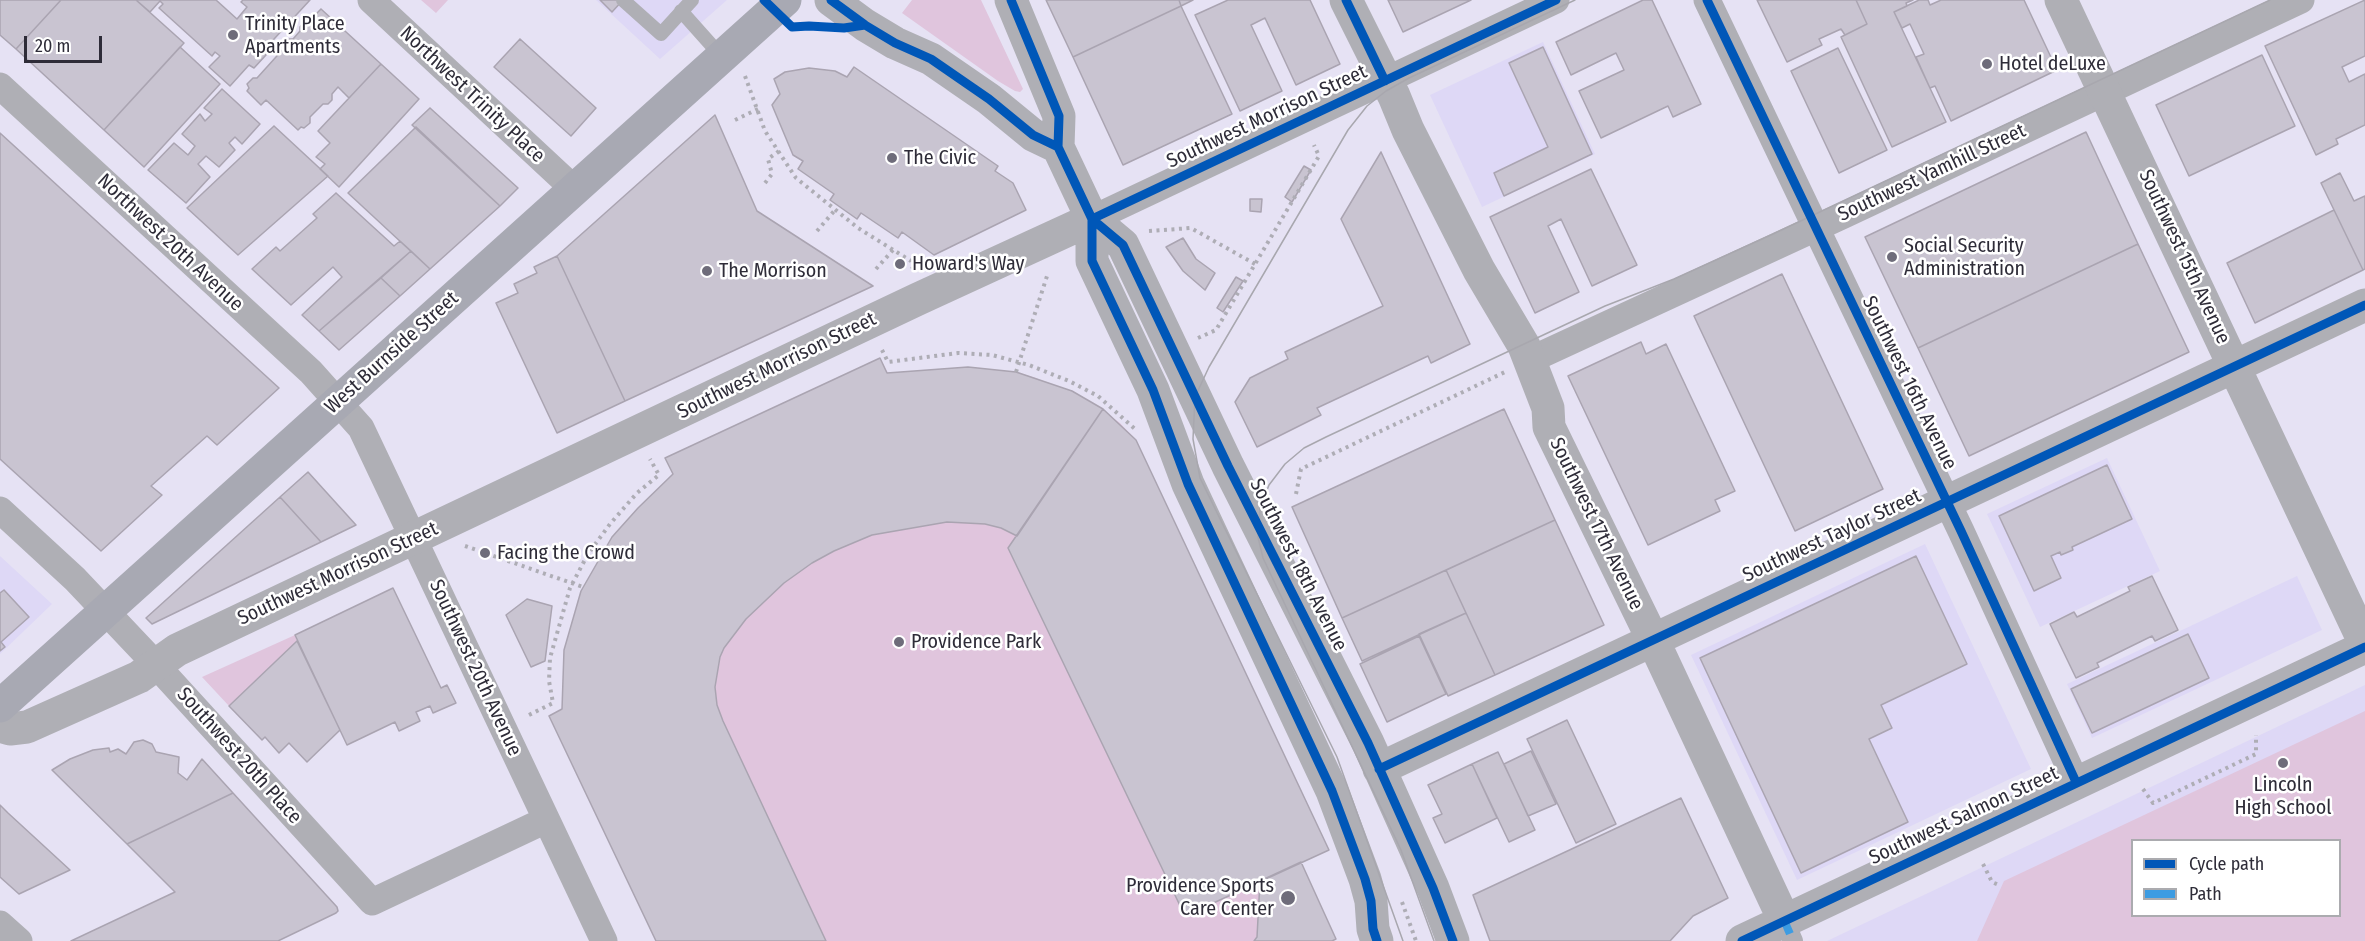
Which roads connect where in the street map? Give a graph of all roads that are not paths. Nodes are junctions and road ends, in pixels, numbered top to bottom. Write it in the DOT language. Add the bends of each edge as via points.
graph roads {
  1 [pos="371,0"];
  2 [pos="623,0"];
  3 [pos="692,0"];
  4 [pos="785,0"];
  5 [pos="831,0"];
  6 [pos="1011,0"];
  7 [pos="1346,0"];
  8 [pos="1556,0"];
  9 [pos="1707,0"];
  10 [pos="2061,0"];
  11 [pos="2301,0"];
  12 [pos="681,11"];
  13 [pos="728,52"];
  14 [pos="1385,81"];
  15 [pos="0,86"];
  16 [pos="2105,91"];
  17 [pos="1058,147"];
  18 [pos="574,189"];
  19 [pos="1092,219"];
  20 [pos="1815,229"];
  21 [pos="2365,305"];
  22 [pos="1530,360"];
  23 [pos="2235,367"];
  24 [pos="338,401"];
  25 [pos="1947,502"];
  26 [pos="0,510"];
  27 [pos="415,538"];
  28 [pos="105,612"];
  29 [pos="1653,640"];
  30 [pos="2365,646"];
  31 [pos="156,665"];
  32 [pos="0,706"];
  33 [pos="0,726"];
  34 [pos="1379,769"];
  35 [pos="2076,782"];
  36 [pos="546,820"];
  37 [pos="0,924"];
  38 [pos="1789,931"];
  39 [pos="18,941"];
  40 [pos="604,941"];
  41 [pos="1377,941"];
  42 [pos="1453,941"];
  43 [pos="1742,941"];
  1 -- 18 [label="street, Northwest Trinity Place"];
  2 -- 12 [label="lane" via="661,34"];
  3 -- 12 [label="lane"];
  4 -- 13 [label="main road, West Burnside Street"];
  5 -- 17 [label="street" via="895,43 931,59 1033,135"];
  6 -- 17 [label="street, Southwest 18th Avenue" via="1059,116"];
  7 -- 14 [label="street, Southwest 17th Avenue"];
  8 -- 14 [label="street, Southwest Morrison Street"];
  9 -- 20 [label="street, Southwest 16th Avenue"];
  10 -- 16 [label="street, Southwest 15th Avenue"];
  11 -- 16 [label="street, Southwest Yamhill Street"];
  12 -- 13 [label="lane"];
  13 -- 18 [label="main road, West Burnside Street"];
  14 -- 19 [label="street, Southwest Morrison Street"];
  14 -- 22 [label="street, Southwest 17th Avenue" via="1479,270"];
  15 -- 24 [label="street, Northwest 20th Avenue"];
  16 -- 20 [label="street, Southwest Yamhill Street"];
  16 -- 23 [label="street, Southwest 15th Avenue"];
  17 -- 19 [label="street, Southwest 18th Avenue"];
  18 -- 24 [label="main road, West Burnside Street"];
  19 -- 27 [label="street, Southwest Morrison Street"];
  19 -- 34 [label="street, Southwest 18th Avenue" via="1123,245 1232,475"];
  19 -- 41 [label="street, Southwest 18th Avenue" via="1092,261 1153,390 1188,484 1332,791 1365,879"];
  20 -- 22 [label="street, Southwest Yamhill Street"];
  20 -- 25 [label="street, Southwest 16th Avenue"];
  21 -- 23 [label="street, Southwest Taylor Street"];
  22 -- 29 [label="street, Southwest 17th Avenue" via="1548,408 1550,428"];
  23 -- 25 [label="street, Southwest Taylor Street"];
  23 -- 30 [label="street, Southwest 15th Avenue"];
  24 -- 27 [label="street, Southwest 20th Avenue" via="361,428"];
  24 -- 28 [label="main road, West Burnside Street"];
  25 -- 29 [label="street, Southwest Taylor Street"];
  25 -- 35 [label="street, Southwest 16th Avenue"];
  26 -- 28 [label="street, Southwest 20th Place"];
  27 -- 31 [label="street, Southwest Morrison Street" via="177,650"];
  27 -- 36 [label="street, Southwest 20th Avenue"];
  28 -- 31 [label="street, Southwest 20th Place"];
  28 -- 32 [label="main road, West Burnside Street"];
  29 -- 34 [label="street, Southwest Taylor Street"];
  29 -- 38 [label="street, Southwest 17th Avenue"];
  30 -- 35 [label="street, Southwest Salmon Street"];
  31 -- 33 [label="street, Southwest Morrison Street" via="140,677 27,727"];
  31 -- 36 [label="street, Southwest 20th Place" via="372,902"];
  34 -- 42 [label="street, Southwest 18th Avenue"];
  35 -- 38 [label="street, Southwest Salmon Street"];
  36 -- 40 [label="street, Southwest 20th Avenue"];
  37 -- 39 [label="street"];
  38 -- 43 [label="street, Southwest Salmon Street"];
}
